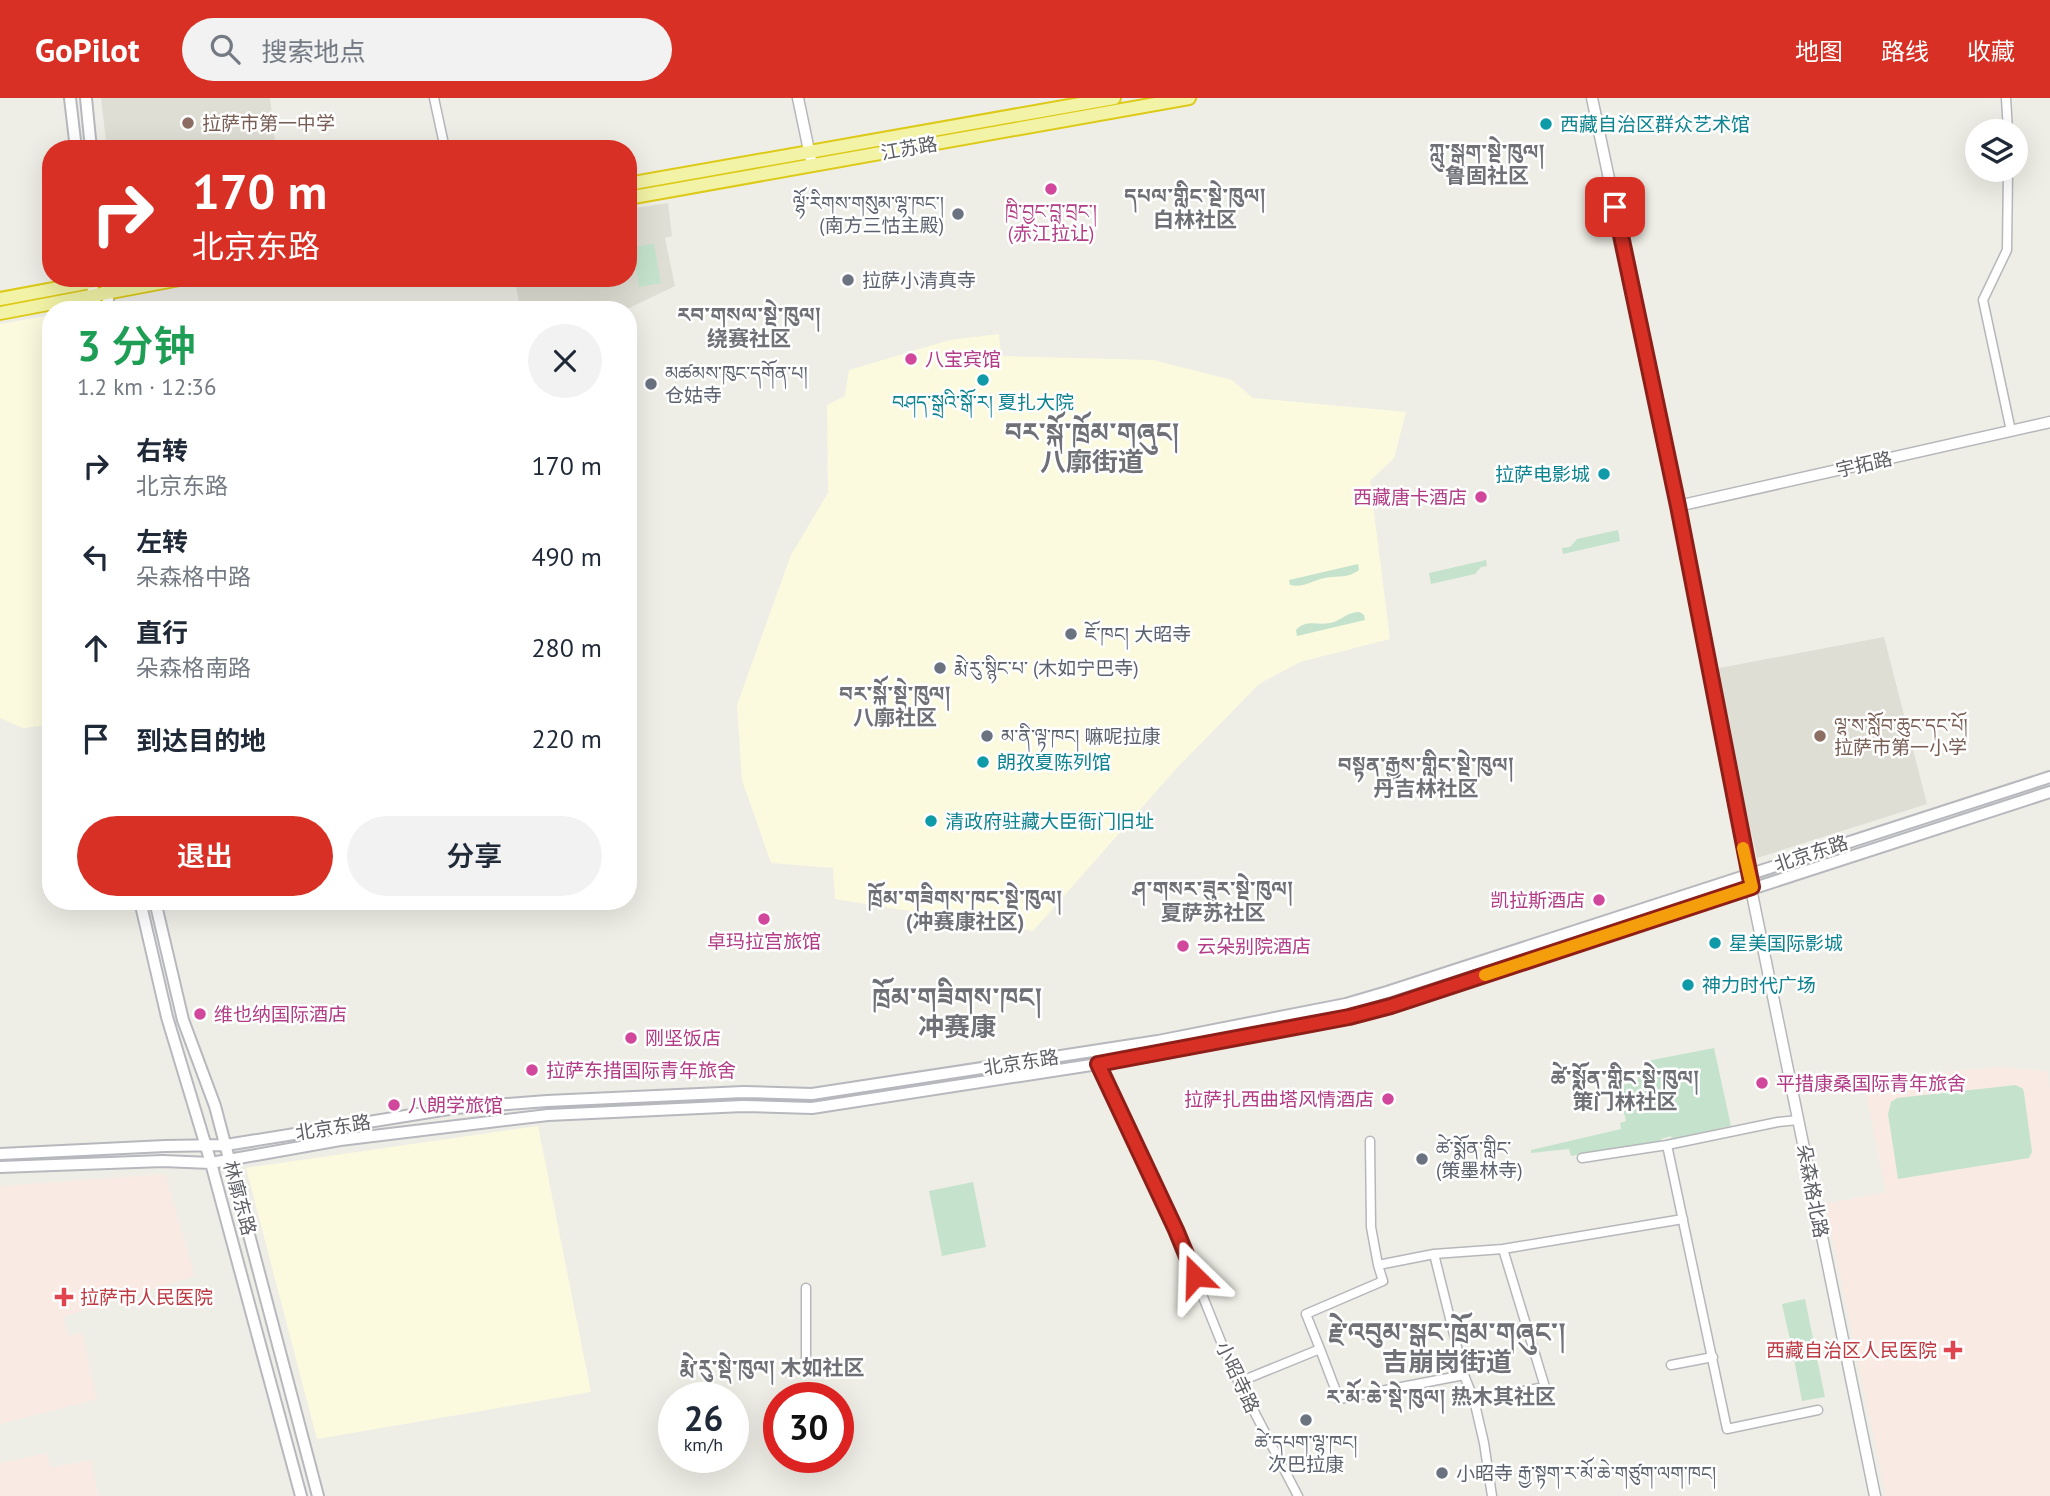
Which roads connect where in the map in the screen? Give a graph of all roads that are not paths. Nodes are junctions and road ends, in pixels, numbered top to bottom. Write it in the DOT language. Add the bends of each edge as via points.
graph roads {
  1 [pos="70,98"];
  2 [pos="86,98"];
  3 [pos="434,98"];
  4 [pos="798,98"];
  5 [pos="1114,98"];
  6 [pos="1189,98"];
  7 [pos="1592,98"];
  8 [pos="2006,98"];
  9 [pos="2007,119"];
  10 [pos="75,140"];
  11 [pos="90,140"];
  12 [pos="443,140"];
  13 [pos="811,159"];
  14 [pos="2008,182"];
  15 [pos="637,183"];
  16 [pos="637,196"];
  17 [pos="100,287"];
  18 [pos="0,299"];
  19 [pos="46,301"];
  20 [pos="42,302"];
  21 [pos="0,313"];
  22 [pos="2050,422"];
  23 [pos="2011,430"];
  24 [pos="1678,506"];
  25 [pos="2050,777"];
  26 [pos="2050,792"];
  27 [pos="1748,874"];
  28 [pos="1752,887"];
  29 [pos="142,910"];
  30 [pos="157,910"];
  31 [pos="1098,1064"];
  32 [pos="1798,1120"];
  33 [pos="1370,1141"];
  34 [pos="206,1145"];
  35 [pos="1667,1145"];
  36 [pos="226,1146"];
  37 [pos="0,1154"];
  38 [pos="1582,1158"];
  39 [pos="230,1159"];
  40 [pos="211,1163"];
  41 [pos="0,1167"];
  42 [pos="1683,1219"];
  43 [pos="1503,1249"];
  44 [pos="1434,1254"];
  45 [pos="1378,1265"];
  46 [pos="806,1287"];
  47 [pos="1320,1349"];
  48 [pos="1713,1357"];
  49 [pos="806,1360"];
  50 [pos="1671,1364"];
  51 [pos="1464,1375"];
  52 [pos="1239,1382"];
  53 [pos="1474,1400"];
  54 [pos="1818,1410"];
  55 [pos="301,1496"];
  56 [pos="318,1496"];
  57 [pos="1298,1496"];
  58 [pos="1492,1496"];
  59 [pos="1875,1496"];
  1 -- 10 [label="main road"];
  2 -- 11 [label="main road"];
  3 -- 12 [label="street"];
  4 -- 13 [label="street"];
  5 -- 13 [label="highway, 江苏路"];
  6 -- 13 [label="highway, 江苏路"];
  7 -- 24 [label="street, 朵森格北路"];
  8 -- 9 [label="street"];
  13 -- 15 [label="highway, 江苏路"];
  13 -- 16 [label="highway, 江苏路"];
  14 -- 23 [label="street" via="2007,250 1983,299"];
  17 -- 18 [label="highway"];
  17 -- 19 [label="highway"];
  20 -- 21 [label="highway"];
  22 -- 23 [label="street, 宇拓路"];
  23 -- 24 [label="street, 宇拓路"];
  24 -- 27 [label="street, 朵森格北路"];
  25 -- 27 [label="main road, 北京东路"];
  26 -- 28 [label="main road, 北京东路"];
  27 -- 28 [label="street, 朵森格北路"];
  27 -- 36 [label="main road, 北京东路" via="1346,1004 1158,1041 812,1094 743,1092 455,1108"];
  28 -- 31 [label="main road, 北京东路" via="1391,1006"];
  28 -- 32 [label="street, 朵森格北路"];
  29 -- 34 [label="main road, 林廓东路" via="167,1017"];
  30 -- 36 [label="main road, 林廓东路" via="183,1020"];
  31 -- 39 [label="main road, 北京东路" via="812,1108 743,1106 548,1115 340,1140"];
  31 -- 52 [label="street, 小昭寺路" via="1176,1230"];
  32 -- 35 [label="street"];
  32 -- 59 [label="street, 朵森格北路"];
  33 -- 45 [label="street" via="1371,1227"];
  34 -- 36 [label="main road, 北京东路"];
  34 -- 37 [label="main road, 北京东路"];
  34 -- 40 [label="main road, 林廓东路"];
  35 -- 38 [label="street"];
  35 -- 42 [label="street"];
  36 -- 39 [label="main road, 林廓东路"];
  39 -- 40 [label="main road, 北京东路"];
  39 -- 56 [label="main road, 林廓东路"];
  40 -- 41 [label="main road, 北京东路"];
  40 -- 55 [label="main road, 林廓东路"];
  42 -- 43 [label="street"];
  42 -- 48 [label="street"];
  43 -- 44 [label="street"];
  43 -- 53 [label="street" via="1545,1387"];
  44 -- 45 [label="street"];
  44 -- 51 [label="street"];
  45 -- 47 [label="street" via="1383,1281 1306,1314"];
  46 -- 49 [label="street"];
  47 -- 51 [label="street" via="1339,1399"];
  47 -- 52 [label="street"];
  48 -- 50 [label="street"];
  48 -- 54 [label="street" via="1727,1429"];
  51 -- 53 [label="street"];
  52 -- 57 [label="street, 小昭寺路"];
  53 -- 58 [label="street"];
}
